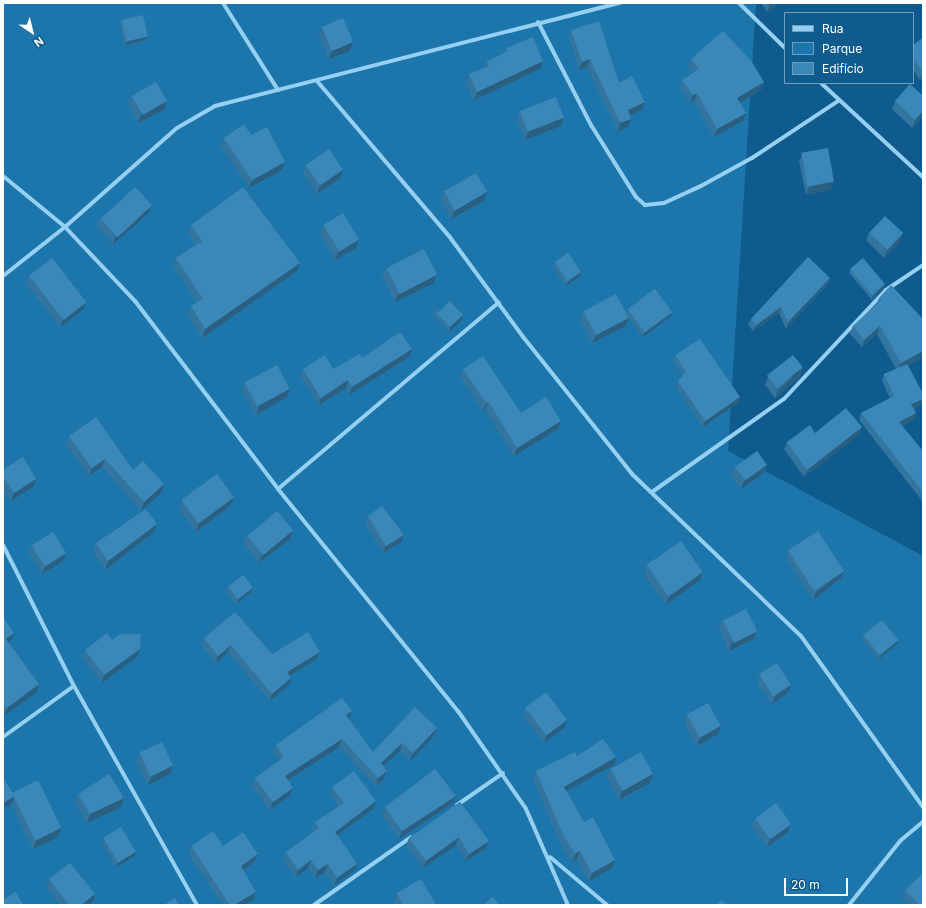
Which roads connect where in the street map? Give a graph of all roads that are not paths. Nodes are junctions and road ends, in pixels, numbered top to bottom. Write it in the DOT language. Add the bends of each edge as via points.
graph roads {
  1 [pos="223,3"];
  2 [pos="620,3"];
  3 [pos="739,3"];
  4 [pos="538,22"];
  5 [pos="784,47"];
  6 [pos="317,81"];
  7 [pos="821,84"];
  8 [pos="278,90"];
  9 [pos="838,101"];
  10 [pos="3,176"];
  11 [pos="923,177"];
  12 [pos="65,228"];
  13 [pos="923,265"];
  14 [pos="3,276"];
  15 [pos="499,302"];
  16 [pos="278,489"];
  17 [pos="652,492"];
  18 [pos="3,545"];
  19 [pos="74,686"];
  20 [pos="3,738"];
  21 [pos="503,773"];
  22 [pos="923,807"];
  23 [pos="453,808"];
  24 [pos="923,822"];
  25 [pos="416,834"];
  26 [pos="548,855"];
  27 [pos="566,904"];
  28 [pos="197,905"];
  29 [pos="314,905"];
  30 [pos="607,905"];
  31 [pos="849,905"];
  1 -- 8 [label="street"];
  2 -- 4 [label="street"];
  3 -- 5 [label="street"];
  4 -- 6 [label="street"];
  4 -- 9 [label="street" via="591,125 636,197 645,205 664,203 701,186 752,158"];
  6 -- 8 [label="street"];
  6 -- 15 [label="street" via="449,236"];
  7 -- 9 [label="street"];
  8 -- 12 [label="street" via="215,106 177,128"];
  9 -- 11 [label="street"];
  10 -- 12 [label="street"];
  12 -- 14 [label="street"];
  12 -- 16 [label="street" via="135,301"];
  13 -- 17 [label="street" via="881,295 784,399"];
  15 -- 16 [label="street"];
  15 -- 17 [label="street" via="610,449"];
  16 -- 21 [label="street" via="458,712"];
  17 -- 22 [label="street" via="801,636"];
  18 -- 19 [label="street"];
  19 -- 20 [label="street"];
  19 -- 28 [label="street"];
  21 -- 23 [label="street"];
  21 -- 26 [label="street" via="526,809"];
  24 -- 31 [label="street" via="900,841"];
  25 -- 29 [label="street"];
  26 -- 27 [label="street"];
  26 -- 30 [label="street"];
}
